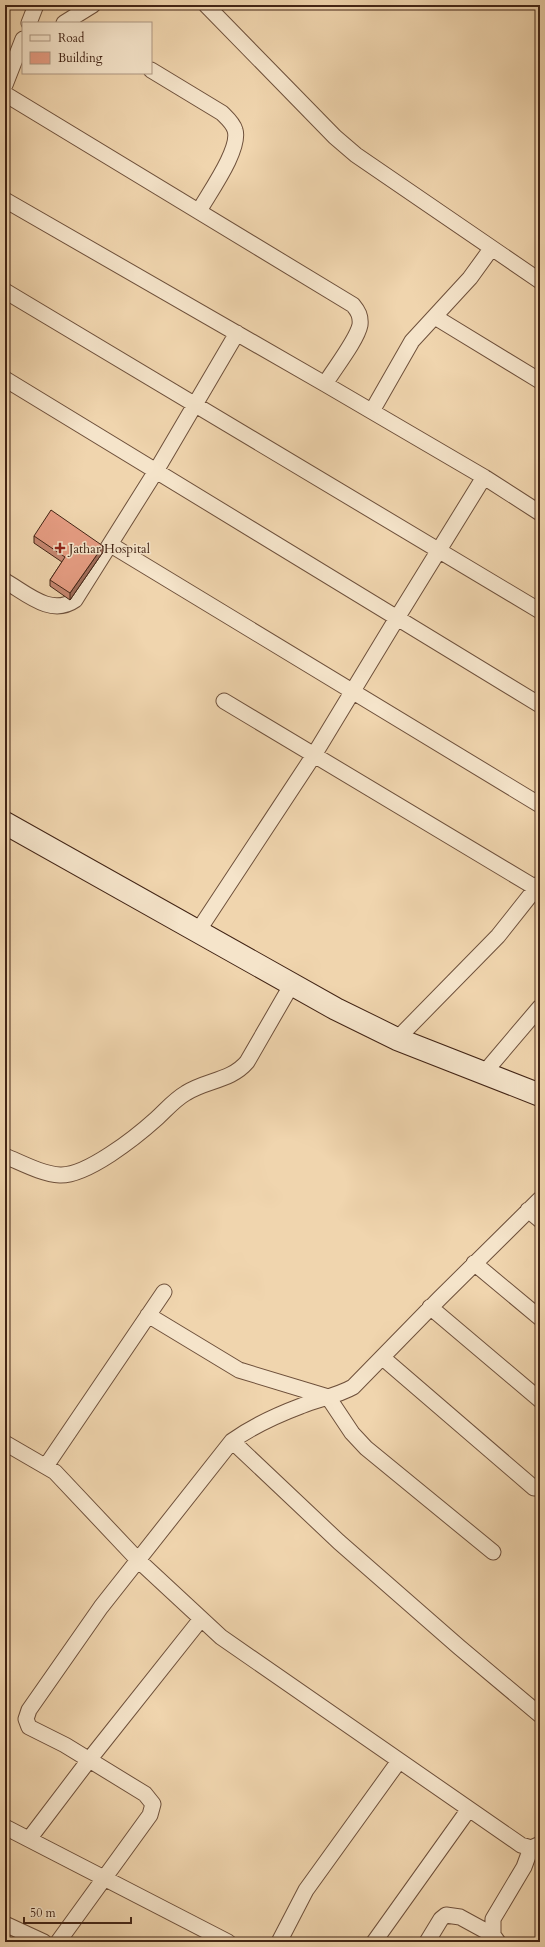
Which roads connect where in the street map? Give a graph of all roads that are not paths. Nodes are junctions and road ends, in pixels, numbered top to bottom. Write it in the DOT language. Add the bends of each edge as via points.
graph roads {
  1 [pos="36,5"];
  2 [pos="93,5"];
  3 [pos="206,5"];
  4 [pos="29,22"];
  5 [pos="69,22"];
  6 [pos="22,46"];
  7 [pos="152,71"];
  8 [pos="5,85"];
  9 [pos="5,94"];
  10 [pos="5,200"];
  11 [pos="199,211"];
  12 [pos="491,249"];
  13 [pos="540,281"];
  14 [pos="5,291"];
  15 [pos="435,316"];
  16 [pos="238,333"];
  17 [pos="5,379"];
  18 [pos="540,381"];
  19 [pos="325,384"];
  20 [pos="196,404"];
  21 [pos="372,411"];
  22 [pos="156,471"];
  23 [pos="484,477"];
  24 [pos="540,513"];
  25 [pos="111,545"];
  26 [pos="439,550"];
  27 [pos="5,581"];
  28 [pos="540,611"];
  29 [pos="397,618"];
  30 [pos="354,691"];
  31 [pos="224,702"];
  32 [pos="540,705"];
  33 [pos="314,755"];
  34 [pos="540,805"];
  35 [pos="5,822"];
  36 [pos="538,885"];
  37 [pos="198,931"];
  38 [pos="292,984"];
  39 [pos="540,1007"];
  40 [pos="397,1039"];
  41 [pos="484,1073"];
  42 [pos="540,1095"];
  43 [pos="5,1156"];
  44 [pos="540,1198"];
  45 [pos="528,1210"];
  46 [pos="540,1220"];
  47 [pos="474,1263"];
  48 [pos="164,1292"];
  49 [pos="430,1307"];
  50 [pos="148,1315"];
  51 [pos="540,1318"];
  52 [pos="383,1358"];
  53 [pos="328,1397"];
  54 [pos="540,1400"];
  55 [pos="232,1441"];
  56 [pos="5,1443"];
  57 [pos="46,1466"];
  58 [pos="534,1488"];
  59 [pos="493,1552"];
  60 [pos="138,1560"];
  61 [pos="201,1619"];
  62 [pos="540,1715"];
  63 [pos="89,1760"];
  64 [pos="399,1761"];
  65 [pos="469,1809"];
  66 [pos="5,1828"];
  67 [pos="30,1839"];
  68 [pos="536,1846"];
  69 [pos="104,1879"];
  70 [pos="5,1924"];
  71 [pos="496,1938"];
  72 [pos="44,1942"];
  73 [pos="58,1942"];
  74 [pos="228,1942"];
  75 [pos="279,1942"];
  76 [pos="374,1942"];
  77 [pos="427,1942"];
  1 -- 4 [label="street"];
  2 -- 5 [label="street"];
  3 -- 12 [label="street" via="334,137 384,176"];
  6 -- 8 [label="street"];
  7 -- 11 [label="street" via="222,114 236,130 236,142 231,156"];
  9 -- 11 [label="street"];
  10 -- 16 [label="street"];
  11 -- 19 [label="street" via="342,296 360,313 360,324 355,337"];
  12 -- 13 [label="street"];
  12 -- 15 [label="street" via="470,278"];
  14 -- 20 [label="street"];
  15 -- 18 [label="street"];
  15 -- 21 [label="street" via="412,341"];
  16 -- 19 [label="street"];
  16 -- 20 [label="street"];
  17 -- 22 [label="street"];
  19 -- 21 [label="street"];
  20 -- 22 [label="street"];
  20 -- 26 [label="street"];
  21 -- 23 [label="street"];
  22 -- 25 [label="street"];
  22 -- 29 [label="street"];
  23 -- 24 [label="street"];
  23 -- 26 [label="street"];
  25 -- 27 [label="street" via="80,594 62,607 44,604"];
  25 -- 30 [label="street"];
  26 -- 28 [label="street"];
  26 -- 29 [label="street"];
  29 -- 30 [label="street"];
  29 -- 32 [label="street"];
  30 -- 33 [label="street"];
  30 -- 34 [label="street"];
  31 -- 33 [label="street"];
  33 -- 36 [label="street"];
  33 -- 37 [label="street"];
  35 -- 37 [label="street"];
  36 -- 40 [label="street" via="491,945"];
  37 -- 38 [label="street"];
  38 -- 40 [label="street"];
  38 -- 43 [label="street" via="240,1070 189,1091 135,1137 82,1171 59,1175"];
  39 -- 41 [label="street"];
  40 -- 41 [label="street"];
  41 -- 42 [label="street"];
  44 -- 45 [label="street"];
  45 -- 46 [label="street"];
  45 -- 47 [label="street"];
  47 -- 49 [label="street"];
  47 -- 51 [label="street"];
  48 -- 50 [label="street"];
  49 -- 52 [label="street"];
  49 -- 54 [label="street"];
  50 -- 53 [label="street" via="239,1370"];
  50 -- 57 [label="street"];
  52 -- 53 [label="street" via="353,1387"];
  52 -- 58 [label="street"];
  53 -- 55 [label="street" via="274,1417"];
  53 -- 59 [label="street" via="352,1433 366,1448"];
  55 -- 60 [label="street"];
  55 -- 62 [label="street" via="339,1542 459,1648"];
  56 -- 57 [label="street"];
  57 -- 60 [label="street" via="61,1478"];
  60 -- 61 [label="street"];
  60 -- 63 [label="street" via="96,1614 29,1710 26,1719 29,1727 36,1732 65,1745"];
  61 -- 63 [label="street"];
  61 -- 64 [label="street" via="243,1652"];
  63 -- 67 [label="street"];
  63 -- 69 [label="street" via="145,1794 153,1804 150,1815"];
  64 -- 65 [label="street"];
  64 -- 75 [label="street" via="306,1890"];
  65 -- 68 [label="street" via="521,1845"];
  65 -- 76 [label="street"];
  66 -- 67 [label="street"];
  67 -- 69 [label="street"];
  68 -- 71 [label="street" via="493,1919"];
  69 -- 73 [label="street"];
  69 -- 74 [label="street"];
  70 -- 72 [label="street"];
  71 -- 77 [label="street" via="460,1917 446,1915"];
}
